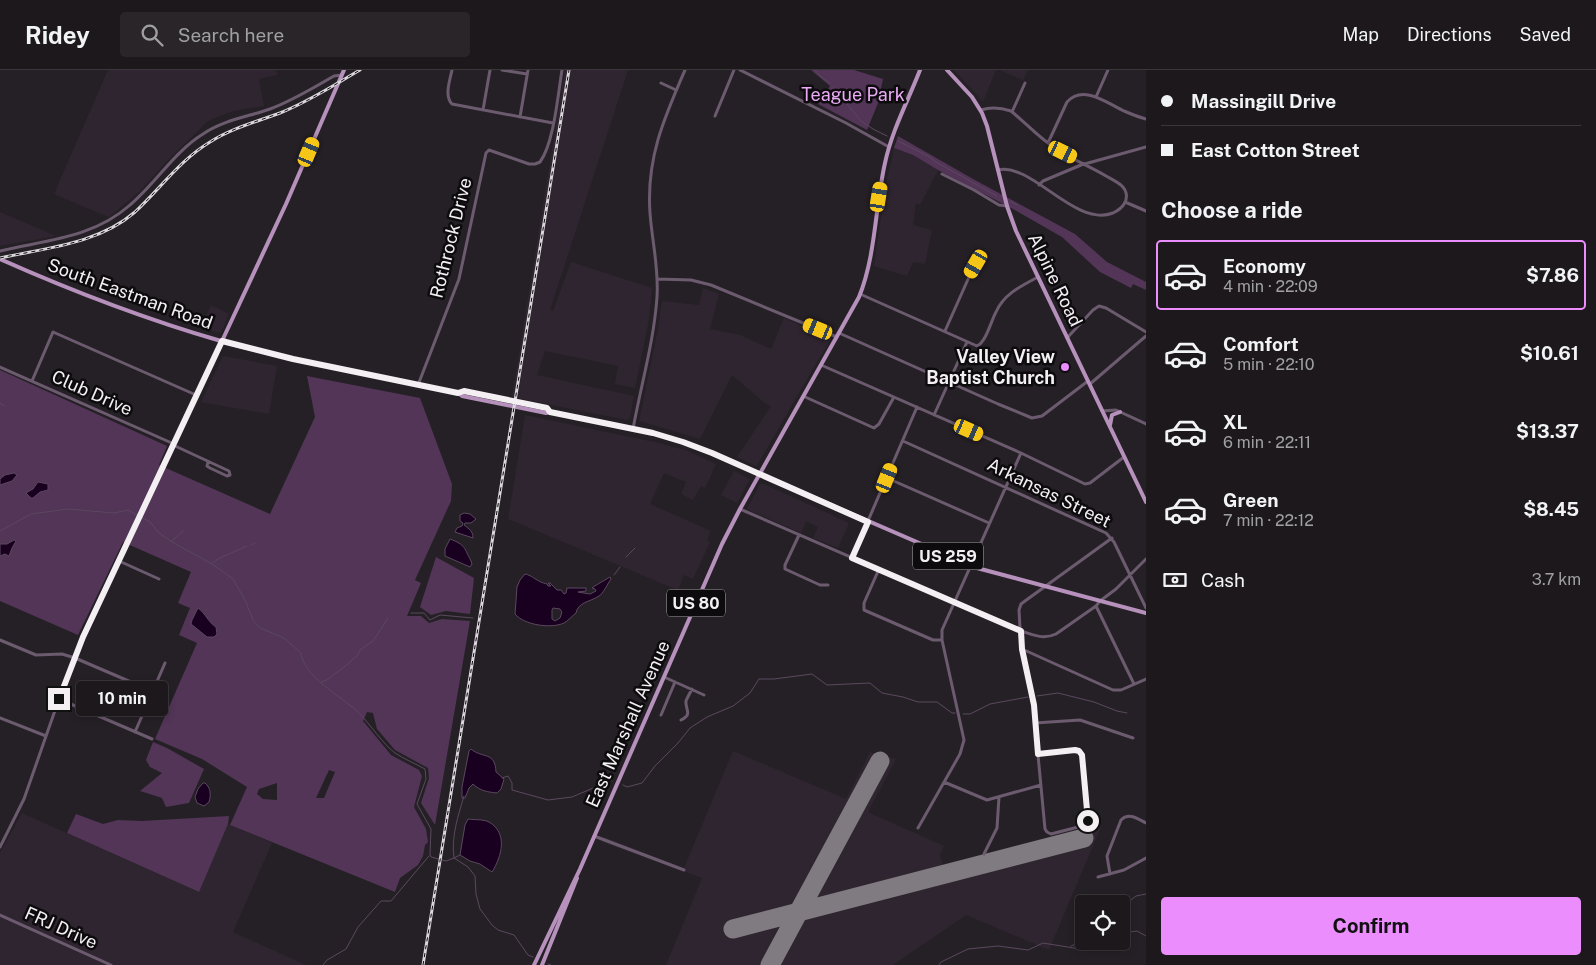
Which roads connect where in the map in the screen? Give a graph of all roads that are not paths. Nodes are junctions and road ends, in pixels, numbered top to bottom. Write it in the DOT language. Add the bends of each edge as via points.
graph roads {
  1 [pos="344,70"];
  2 [pos="452,70"];
  3 [pos="490,70"];
  4 [pos="502,70"];
  5 [pos="562,70"];
  6 [pos="685,70"];
  7 [pos="734,70"];
  8 [pos="740,70"];
  9 [pos="920,70"];
  10 [pos="947,70"];
  11 [pos="1108,70"];
  12 [pos="527,72"];
  13 [pos="342,75"];
  14 [pos="1025,83"];
  15 [pos="661,84"];
  16 [pos="676,90"];
  17 [pos="1096,97"];
  18 [pos="483,110"];
  19 [pos="981,110"];
  20 [pos="1012,112"];
  21 [pos="714,116"];
  22 [pos="520,117"];
  23 [pos="1146,119"];
  24 [pos="553,123"];
  25 [pos="1048,143"];
  26 [pos="889,147"];
  27 [pos="1146,147"];
  28 [pos="1085,163"];
  29 [pos="998,170"];
  30 [pos="942,174"];
  31 [pos="1038,185"];
  32 [pos="1125,202"];
  33 [pos="1007,206"];
  34 [pos="1146,211"];
  35 [pos="0,251"];
  36 [pos="981,256"];
  37 [pos="0,260"];
  38 [pos="1038,277"];
  39 [pos="657,279"];
  40 [pos="860,294"];
  41 [pos="945,331"];
  42 [pos="1146,332"];
  43 [pos="838,335"];
  44 [pos="1146,336"];
  45 [pos="1067,338"];
  46 [pos="222,341"];
  47 [pos="968,342"];
  48 [pos="821,365"];
  49 [pos="0,367"];
  50 [pos="32,381"];
  51 [pos="949,382"];
  52 [pos="1088,383"];
  53 [pos="418,385"];
  54 [pos="196,395"];
  55 [pos="803,396"];
  56 [pos="894,397"];
  57 [pos="917,407"];
  58 [pos="1102,411"];
  59 [pos="1120,412"];
  60 [pos="934,415"];
  61 [pos="1146,424"];
  62 [pos="1110,427"];
  63 [pos="633,428"];
  64 [pos="903,441"];
  65 [pos="173,445"];
  66 [pos="1020,453"];
  67 [pos="1124,458"];
  68 [pos="208,462"];
  69 [pos="759,475"];
  70 [pos="887,478"];
  71 [pos="1006,486"];
  72 [pos="1146,502"];
  73 [pos="740,509"];
  74 [pos="868,522"];
  75 [pos="989,523"];
  76 [pos="799,535"];
  77 [pos="1112,538"];
  78 [pos="852,558"];
  79 [pos="1146,559"];
  80 [pos="119,561"];
  81 [pos="970,566"];
  82 [pos="879,569"];
  83 [pos="1130,576"];
  84 [pos="159,579"];
  85 [pos="828,585"];
  86 [pos="1044,586"];
  87 [pos="1100,601"];
  88 [pos="954,602"];
  89 [pos="1096,606"];
  90 [pos="1146,608"];
  91 [pos="1146,613"];
  92 [pos="1021,631"];
  93 [pos="0,640"];
  94 [pos="942,640"];
  95 [pos="1022,649"];
  96 [pos="74,658"];
  97 [pos="165,662"];
  98 [pos="664,677"];
  99 [pos="1146,678"];
  100 [pos="675,682"];
  101 [pos="1134,684"];
  102 [pos="692,690"];
  103 [pos="152,692"];
  104 [pos="704,695"];
  105 [pos="59,699"];
  106 [pos="661,715"];
  107 [pos="0,718"];
  108 [pos="681,720"];
  109 [pos="1035,723"];
  110 [pos="135,732"];
  111 [pos="46,736"];
  112 [pos="1133,738"];
  113 [pos="152,739"];
  114 [pos="1038,754"];
  115 [pos="944,782"];
  116 [pos="1041,785"];
  117 [pos="999,797"];
  118 [pos="1146,823"];
  119 [pos="918,828"];
  120 [pos="594,836"];
  121 [pos="0,847"];
  122 [pos="984,854"];
  123 [pos="1146,858"];
  124 [pos="580,869"];
  125 [pos="684,870"];
  126 [pos="1110,874"];
  127 [pos="1098,877"];
  128 [pos="0,915"];
  129 [pos="111,965"];
  130 [pos="534,965"];
  131 [pos="542,965"];
  1 -- 13 [label="main road"];
  2 -- 18 [label="street" via="449,101"];
  3 -- 18 [label="street"];
  4 -- 12 [label="street"];
  5 -- 24 [label="street"];
  6 -- 16 [label="street"];
  7 -- 21 [label="street"];
  8 -- 26 [label="street"];
  9 -- 26 [label="main road, East Marshall Avenue / US 80"];
  10 -- 19 [label="main road, Alpine Road"];
  11 -- 17 [label="street"];
  12 -- 22 [label="street"];
  13 -- 35 [label="street" via="334,76 276,107 228,121 202,134 133,202 103,224 70,237"];
  13 -- 46 [label="main road"];
  14 -- 20 [label="street"];
  15 -- 16 [label="street"];
  16 -- 39 [label="street" via="659,133 650,174 650,213"];
  17 -- 23 [label="street"];
  17 -- 25 [label="street" via="1080,95 1069,100"];
  18 -- 22 [label="street"];
  19 -- 20 [label="street"];
  19 -- 29 [label="main road, Alpine Road"];
  20 -- 25 [label="street"];
  22 -- 24 [label="street"];
  24 -- 53 [label="street, Rothrock Drive" via="545,153 538,163 529,164 489,150 486,153 457,284"];
  25 -- 28 [label="street"];
  26 -- 40 [label="main road, East Marshall Avenue / US 80" via="870,260"];
  27 -- 28 [label="street"];
  28 -- 31 [label="street"];
  28 -- 32 [label="street" via="1122,186 1126,193"];
  29 -- 31 [label="street" via="1016,171"];
  29 -- 33 [label="main road, Alpine Road"];
  30 -- 33 [label="street" via="1000,206"];
  31 -- 32 [label="street" via="1095,215 1115,212"];
  32 -- 34 [label="street"];
  33 -- 38 [label="main road, Alpine Road"];
  36 -- 41 [label="street"];
  37 -- 46 [label="main road, South Eastman Road / US 259" via="109,304"];
  38 -- 45 [label="main road, Alpine Road"];
  38 -- 47 [label="street" via="1003,300 981,344 976,346"];
  39 -- 43 [label="street" via="691,280 711,285"];
  39 -- 63 [label="street" via="654,322"];
  40 -- 41 [label="street"];
  40 -- 43 [label="main road, East Marshall Avenue / US 80"];
  41 -- 47 [label="street"];
  42 -- 45 [label="street" via="1099,306"];
  43 -- 48 [label="main road, East Marshall Avenue / US 80"];
  43 -- 51 [label="street"];
  44 -- 52 [label="street"];
  45 -- 52 [label="main road, Alpine Road"];
  46 -- 53 [label="main road, South Eastman Road / US 259"];
  46 -- 54 [label="street"];
  47 -- 51 [label="street"];
  48 -- 55 [label="main road, East Marshall Avenue / US 80"];
  48 -- 56 [label="street"];
  49 -- 50 [label="street, Club Drive"];
  50 -- 54 [label="street" via="53,332"];
  50 -- 65 [label="street, Club Drive"];
  51 -- 52 [label="street" via="1035,418"];
  51 -- 60 [label="street"];
  52 -- 58 [label="main road, Alpine Road"];
  53 -- 63 [label="main road, South Eastman Road / US 259" via="458,393 464,391"];
  54 -- 65 [label="street"];
  55 -- 56 [label="street" via="870,427 876,427"];
  55 -- 69 [label="main road, East Marshall Avenue / US 80"];
  56 -- 57 [label="street"];
  57 -- 60 [label="street"];
  57 -- 64 [label="street"];
  58 -- 59 [label="street" via="1112,409"];
  58 -- 62 [label="main road, Alpine Road"];
  59 -- 61 [label="street"];
  59 -- 62 [label="main road" via="1112,415"];
  60 -- 66 [label="street"];
  62 -- 67 [label="main road, Alpine Road"];
  63 -- 69 [label="main road, US 259" via="687,443"];
  64 -- 70 [label="street"];
  64 -- 71 [label="street, Arkansas Street"];
  65 -- 68 [label="street, Club Drive"];
  65 -- 80 [label="street"];
  66 -- 67 [label="street" via="1086,484"];
  66 -- 71 [label="street"];
  67 -- 72 [label="main road, Alpine Road"];
  68 -- 68 [label="street, Club Drive" via="229,471 230,476 208,467"];
  69 -- 73 [label="main road, East Marshall Avenue / US 80"];
  69 -- 74 [label="main road, US 259"];
  70 -- 74 [label="street"];
  70 -- 75 [label="street"];
  71 -- 75 [label="street"];
  71 -- 77 [label="street, Arkansas Street" via="1102,530"];
  73 -- 76 [label="street"];
  73 -- 98 [label="main road, East Marshall Avenue / US 80"];
  74 -- 78 [label="street"];
  74 -- 81 [label="main road, US 259"];
  75 -- 81 [label="street"];
  76 -- 78 [label="street"];
  76 -- 85 [label="street" via="785,568"];
  77 -- 83 [label="street, Arkansas Street"];
  77 -- 86 [label="street"];
  78 -- 82 [label="street"];
  79 -- 83 [label="street"];
  80 -- 84 [label="street"];
  80 -- 96 [label="street"];
  81 -- 86 [label="main road, US 259"];
  81 -- 88 [label="street"];
  82 -- 88 [label="street"];
  82 -- 94 [label="street" via="864,609 933,640"];
  83 -- 87 [label="street"];
  83 -- 90 [label="street, Arkansas Street"];
  86 -- 87 [label="main road, US 259"];
  86 -- 92 [label="street" via="1021,604"];
  87 -- 89 [label="street"];
  87 -- 91 [label="main road, US 259"];
  88 -- 92 [label="street"];
  88 -- 94 [label="street" via="942,629"];
  89 -- 92 [label="street" via="1051,636 1041,638"];
  89 -- 101 [label="street"];
  92 -- 95 [label="street"];
  93 -- 96 [label="street" via="36,655 62,654"];
  94 -- 115 [label="street" via="964,738 960,754"];
  95 -- 101 [label="street" via="1113,690"];
  95 -- 109 [label="street"];
  96 -- 103 [label="street"];
  96 -- 105 [label="street"];
  97 -- 103 [label="street"];
  98 -- 100 [label="street"];
  98 -- 120 [label="main road, East Marshall Avenue / US 80"];
  99 -- 101 [label="street"];
  100 -- 102 [label="street"];
  100 -- 106 [label="street"];
  102 -- 104 [label="street"];
  102 -- 108 [label="street" via="686,701 688,714"];
  103 -- 110 [label="street"];
  105 -- 110 [label="street"];
  105 -- 111 [label="street"];
  107 -- 111 [label="street"];
  109 -- 112 [label="street" via="1082,720"];
  109 -- 114 [label="street"];
  110 -- 113 [label="street"];
  111 -- 121 [label="street" via="24,799"];
  114 -- 116 [label="street"];
  114 -- 116 [label="street" via="1076,750 1082,755 1087,823 1052,834 1047,832"];
  115 -- 117 [label="street" via="984,799"];
  115 -- 119 [label="street"];
  116 -- 117 [label="street"];
  117 -- 122 [label="street" via="996,828"];
  118 -- 126 [label="street" via="1130,816 1121,820 1106,856"];
  120 -- 124 [label="main road, East Marshall Avenue / US 80"];
  120 -- 125 [label="street"];
  123 -- 126 [label="street"];
  124 -- 130 [label="main road, East Marshall Avenue / US 80"];
  124 -- 131 [label="main road, East Marshall Avenue / US 80"];
  126 -- 127 [label="street"];
  128 -- 129 [label="street, FRJ Drive"];
}
